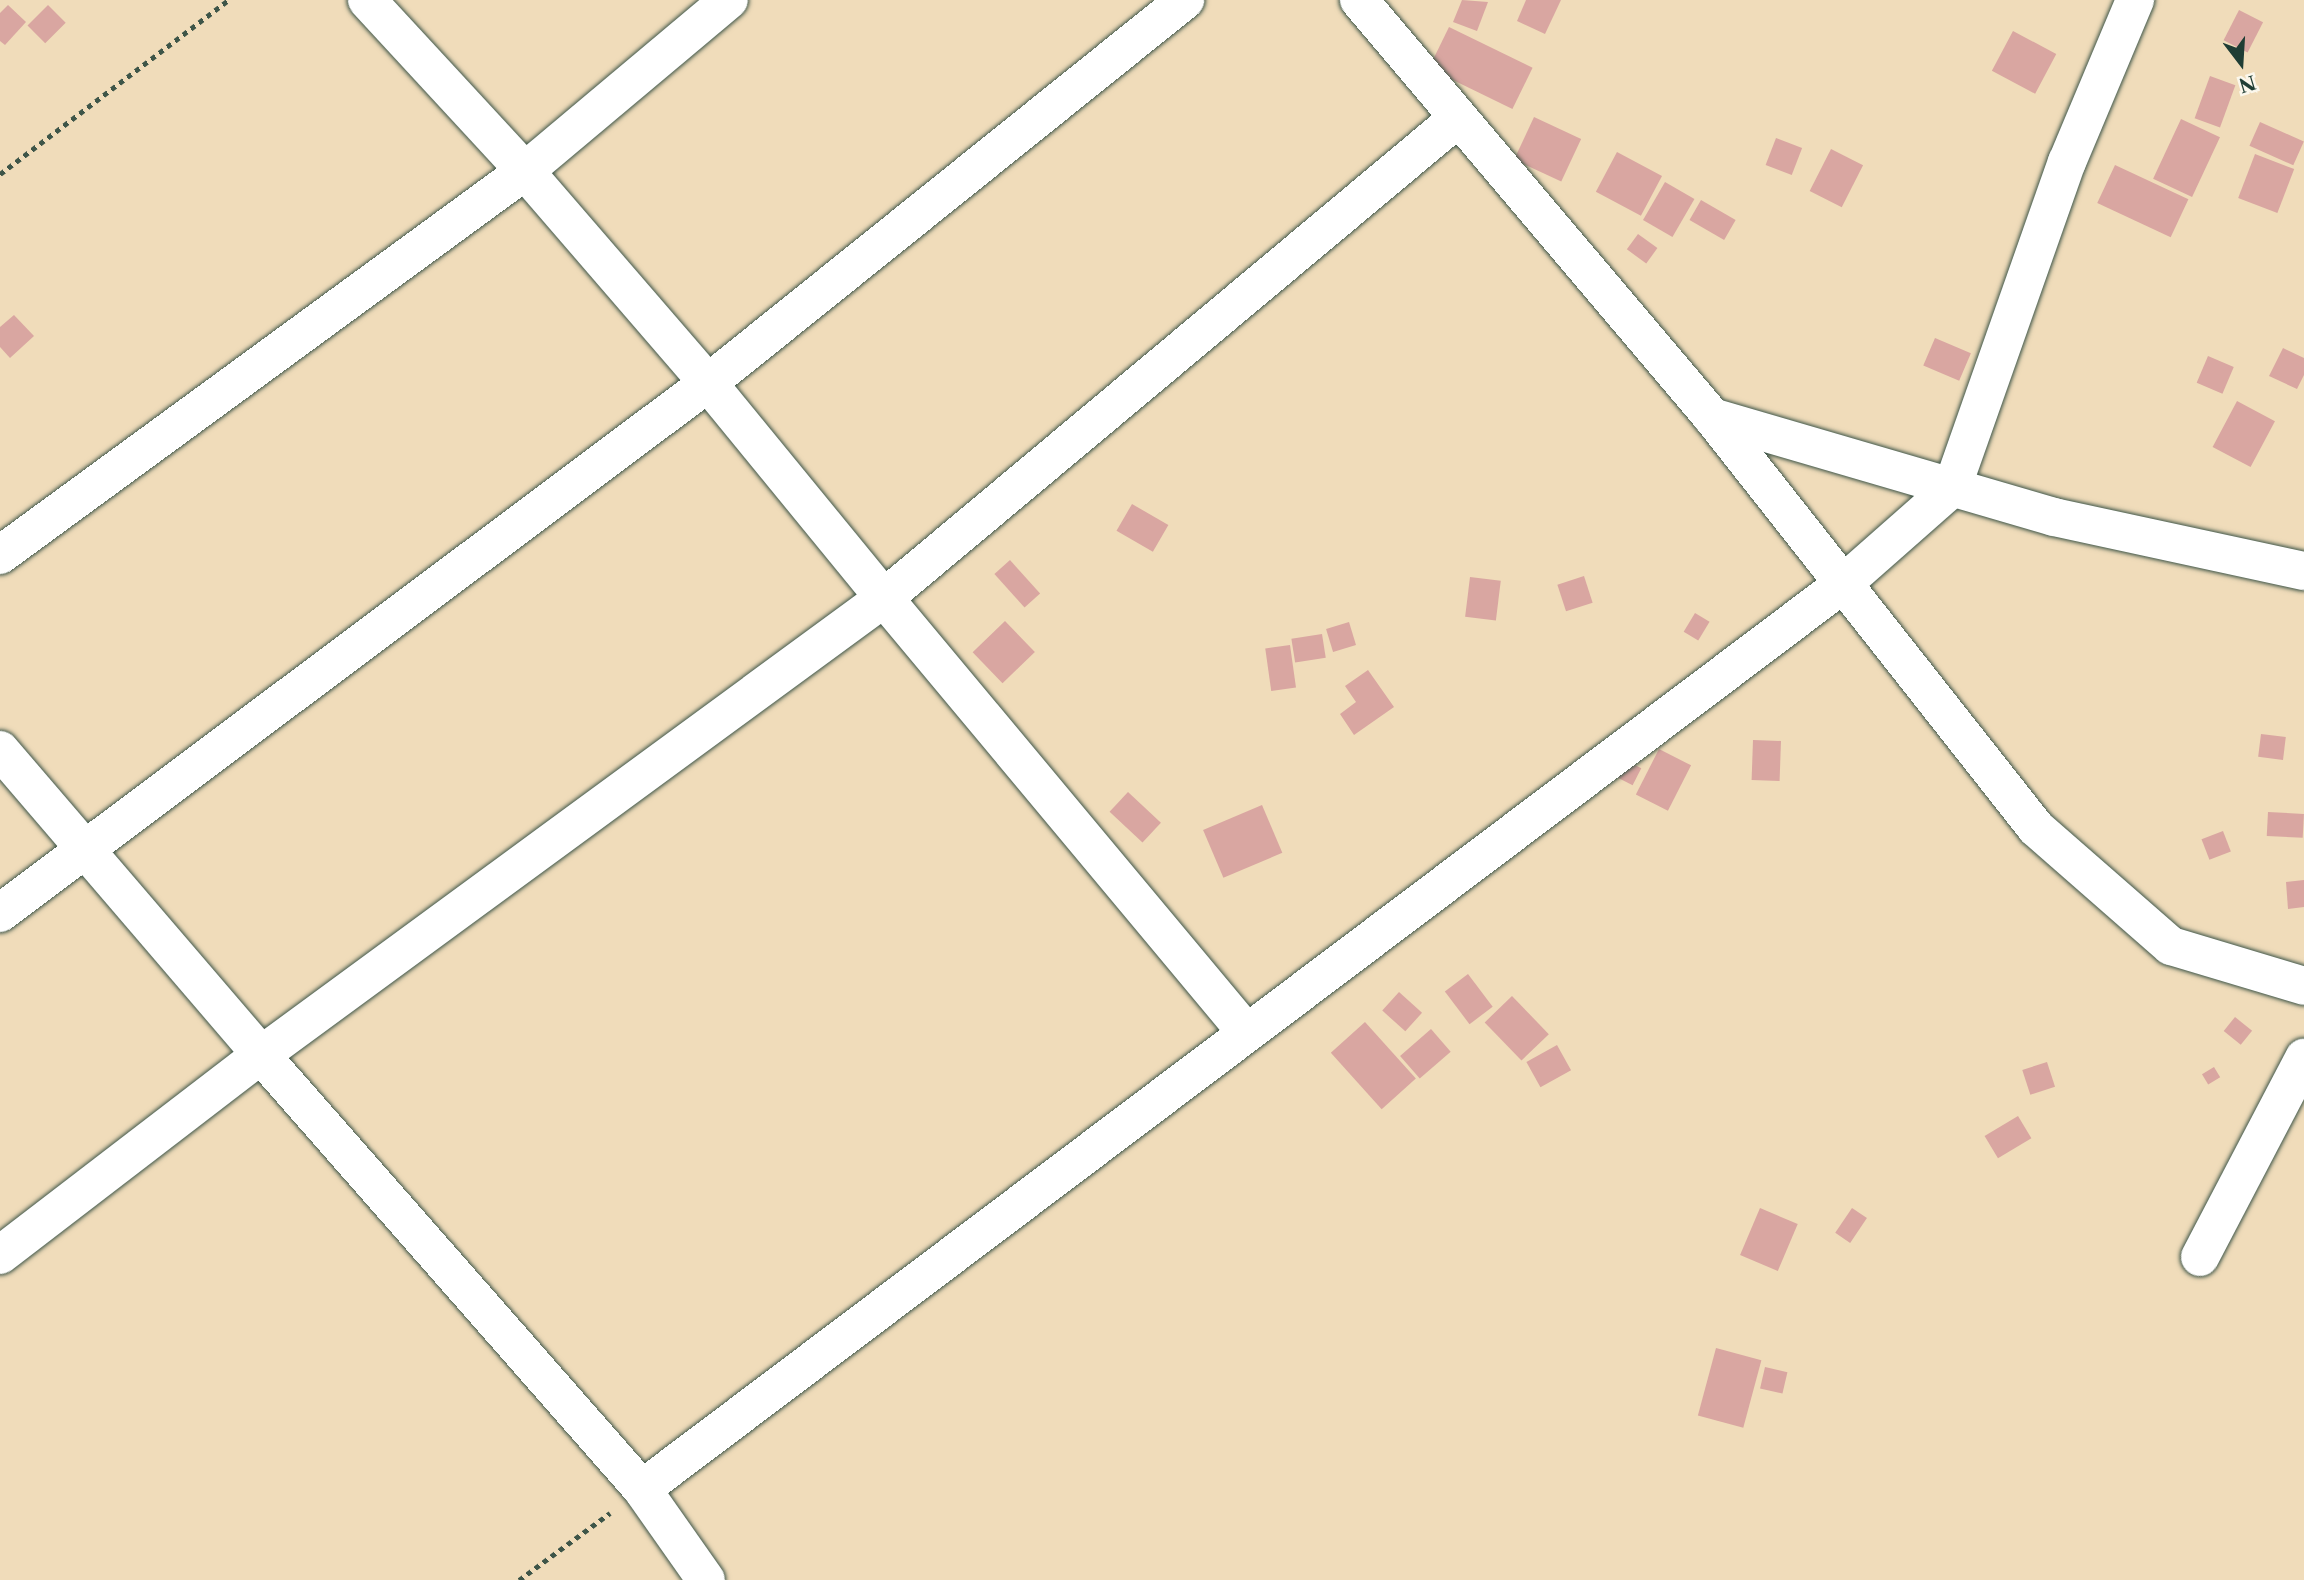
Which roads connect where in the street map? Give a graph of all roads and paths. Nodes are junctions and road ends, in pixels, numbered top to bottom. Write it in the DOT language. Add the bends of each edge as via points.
graph roads {
  1 [pos="228,0"];
  2 [pos="367,0"];
  3 [pos="729,0"];
  4 [pos="1185,0"];
  5 [pos="1359,0"];
  6 [pos="2135,0"];
  7 [pos="1458,118"];
  8 [pos="526,171"];
  9 [pos="0,174"];
  10 [pos="708,383"];
  11 [pos="1712,417"];
  12 [pos="1952,488"];
  13 [pos="0,555"];
  14 [pos="2304,571"];
  15 [pos="1843,583"];
  16 [pos="884,598"];
  17 [pos="0,750"];
  18 [pos="84,849"];
  19 [pos="0,913"];
  20 [pos="2304,986"];
  21 [pos="1247,1032"];
  22 [pos="261,1055"];
  23 [pos="2304,1058"];
  24 [pos="0,1255"];
  25 [pos="2200,1258"];
  26 [pos="642,1489"];
  27 [pos="519,1580"];
  28 [pos="706,1580"];
  1 -- 9 [label="path"];
  2 -- 8 [label="street"];
  3 -- 8 [label="street"];
  4 -- 10 [label="street"];
  5 -- 7 [label="street"];
  6 -- 12 [label="street" via="2067,162"];
  7 -- 11 [label="street"];
  7 -- 16 [label="street"];
  8 -- 10 [label="street"];
  8 -- 13 [label="street"];
  10 -- 16 [label="street"];
  10 -- 18 [label="street"];
  11 -- 12 [label="street"];
  11 -- 15 [label="street"];
  12 -- 14 [label="street" via="2054,517"];
  12 -- 15 [label="street"];
  15 -- 20 [label="street" via="2036,828 2171,946"];
  15 -- 21 [label="street"];
  16 -- 21 [label="street"];
  16 -- 22 [label="street"];
  17 -- 18 [label="street"];
  18 -- 19 [label="street"];
  18 -- 22 [label="street"];
  21 -- 26 [label="street"];
  22 -- 24 [label="street"];
  22 -- 26 [label="street"];
  23 -- 25 [label="street"];
  26 -- 27 [label="path"];
  26 -- 28 [label="street"];
}
